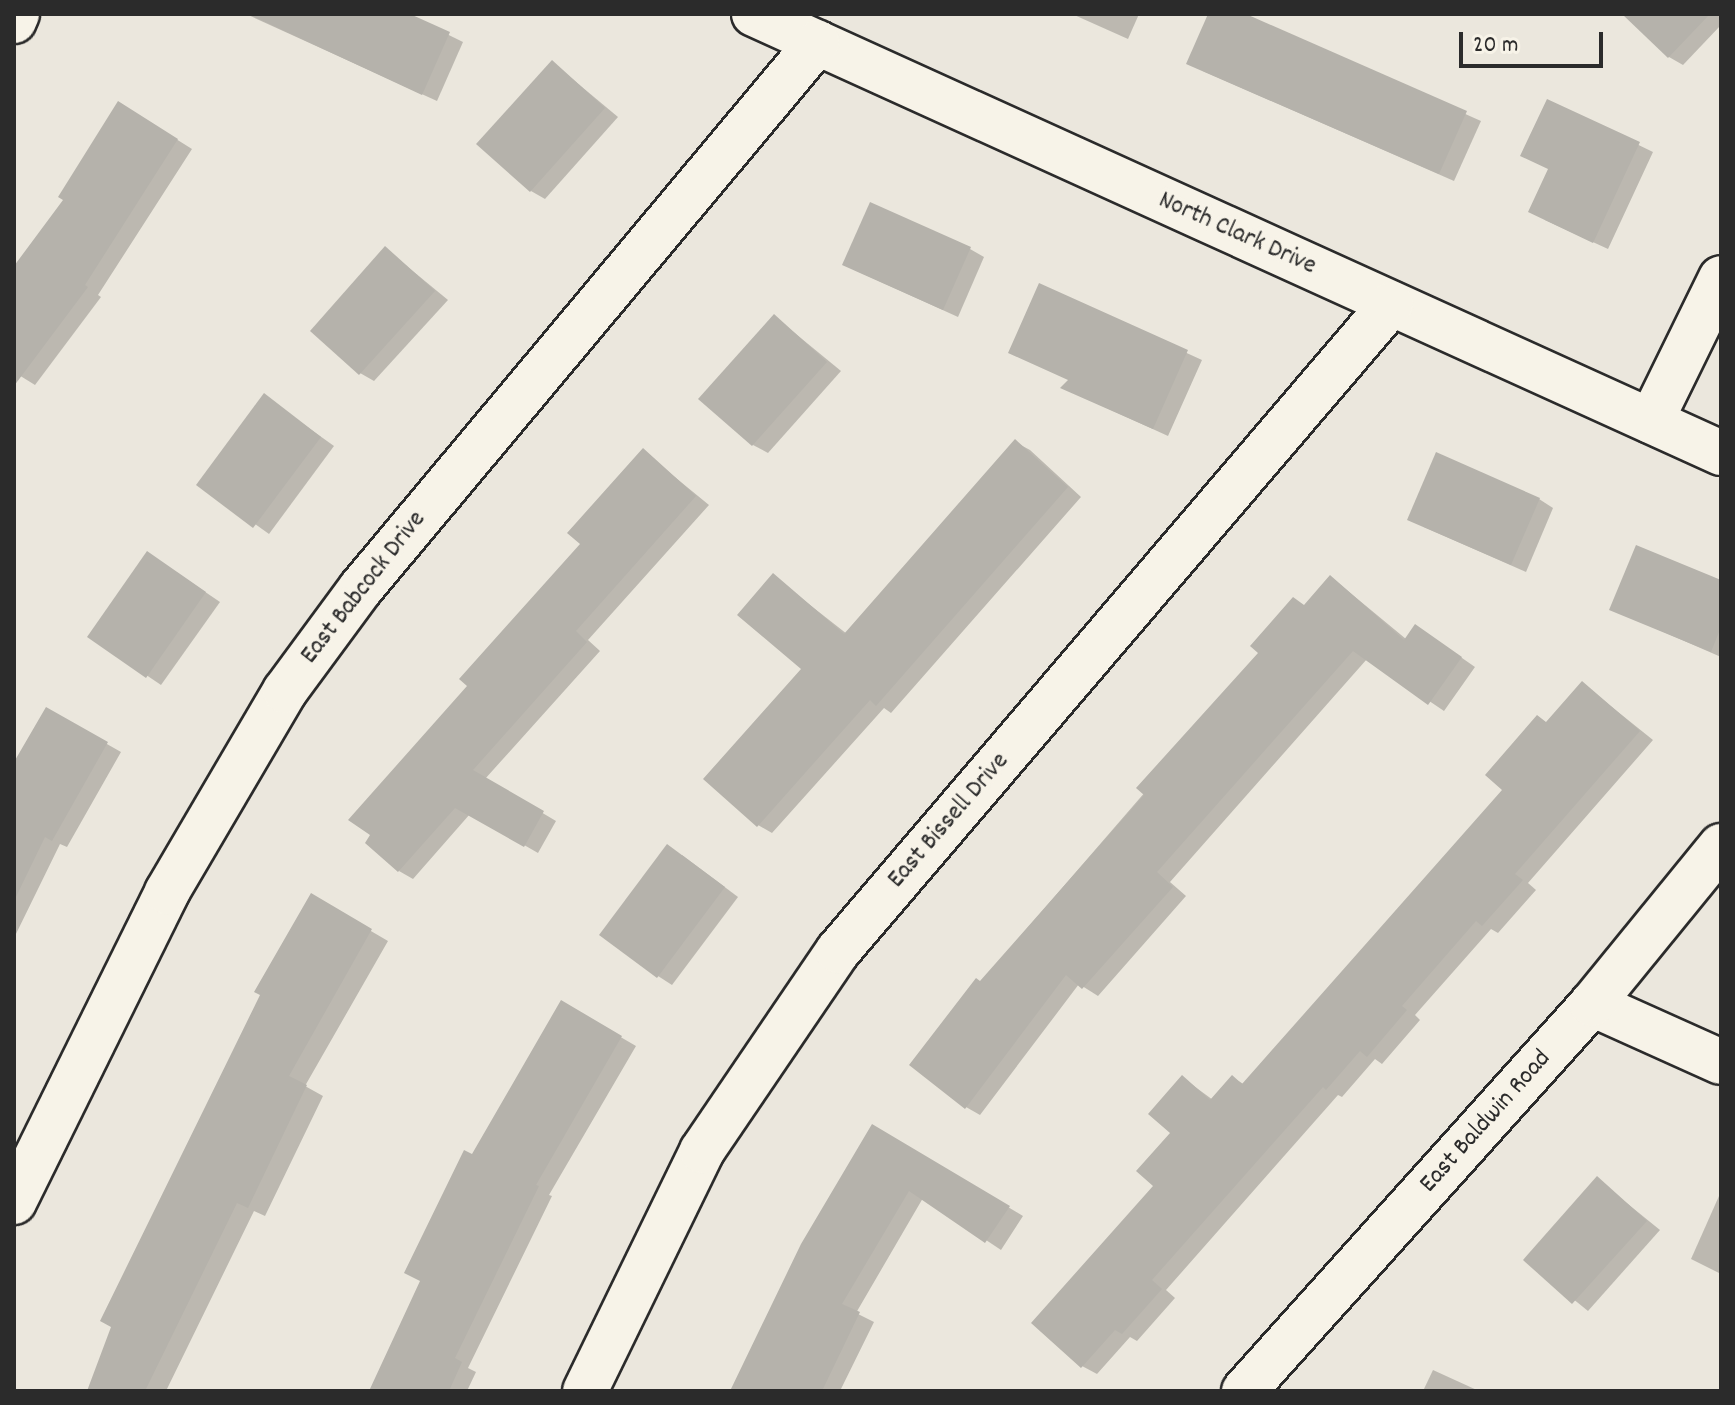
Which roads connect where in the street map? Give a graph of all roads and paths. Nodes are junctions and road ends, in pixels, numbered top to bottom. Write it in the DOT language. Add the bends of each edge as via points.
graph roads {
  1 [pos="17,14"];
  2 [pos="754,14"];
  3 [pos="14,21"];
  4 [pos="817,43"];
  5 [pos="1721,278"];
  6 [pos="1391,304"];
  7 [pos="1651,421"];
  8 [pos="1721,453"];
  9 [pos="1721,846"];
  10 [pos="1592,1004"];
  11 [pos="1721,1062"];
  12 [pos="14,1202"];
  13 [pos="585,1391"];
  14 [pos="1244,1391"];
  1 -- 3 [label="street"];
  2 -- 4 [label="street, North Clark Drive"];
  4 -- 6 [label="street, North Clark Drive"];
  4 -- 12 [label="street, East Babcock Drive" via="361,588 285,691 167,892"];
  5 -- 7 [label="street"];
  6 -- 7 [label="street, North Clark Drive"];
  6 -- 13 [label="street, East Bissell Drive" via="838,951 702,1151"];
  7 -- 8 [label="street, North Clark Drive"];
  9 -- 10 [label="street, East Baldwin Road"];
  10 -- 11 [label="street"];
  10 -- 14 [label="street, East Baldwin Road"];
}
